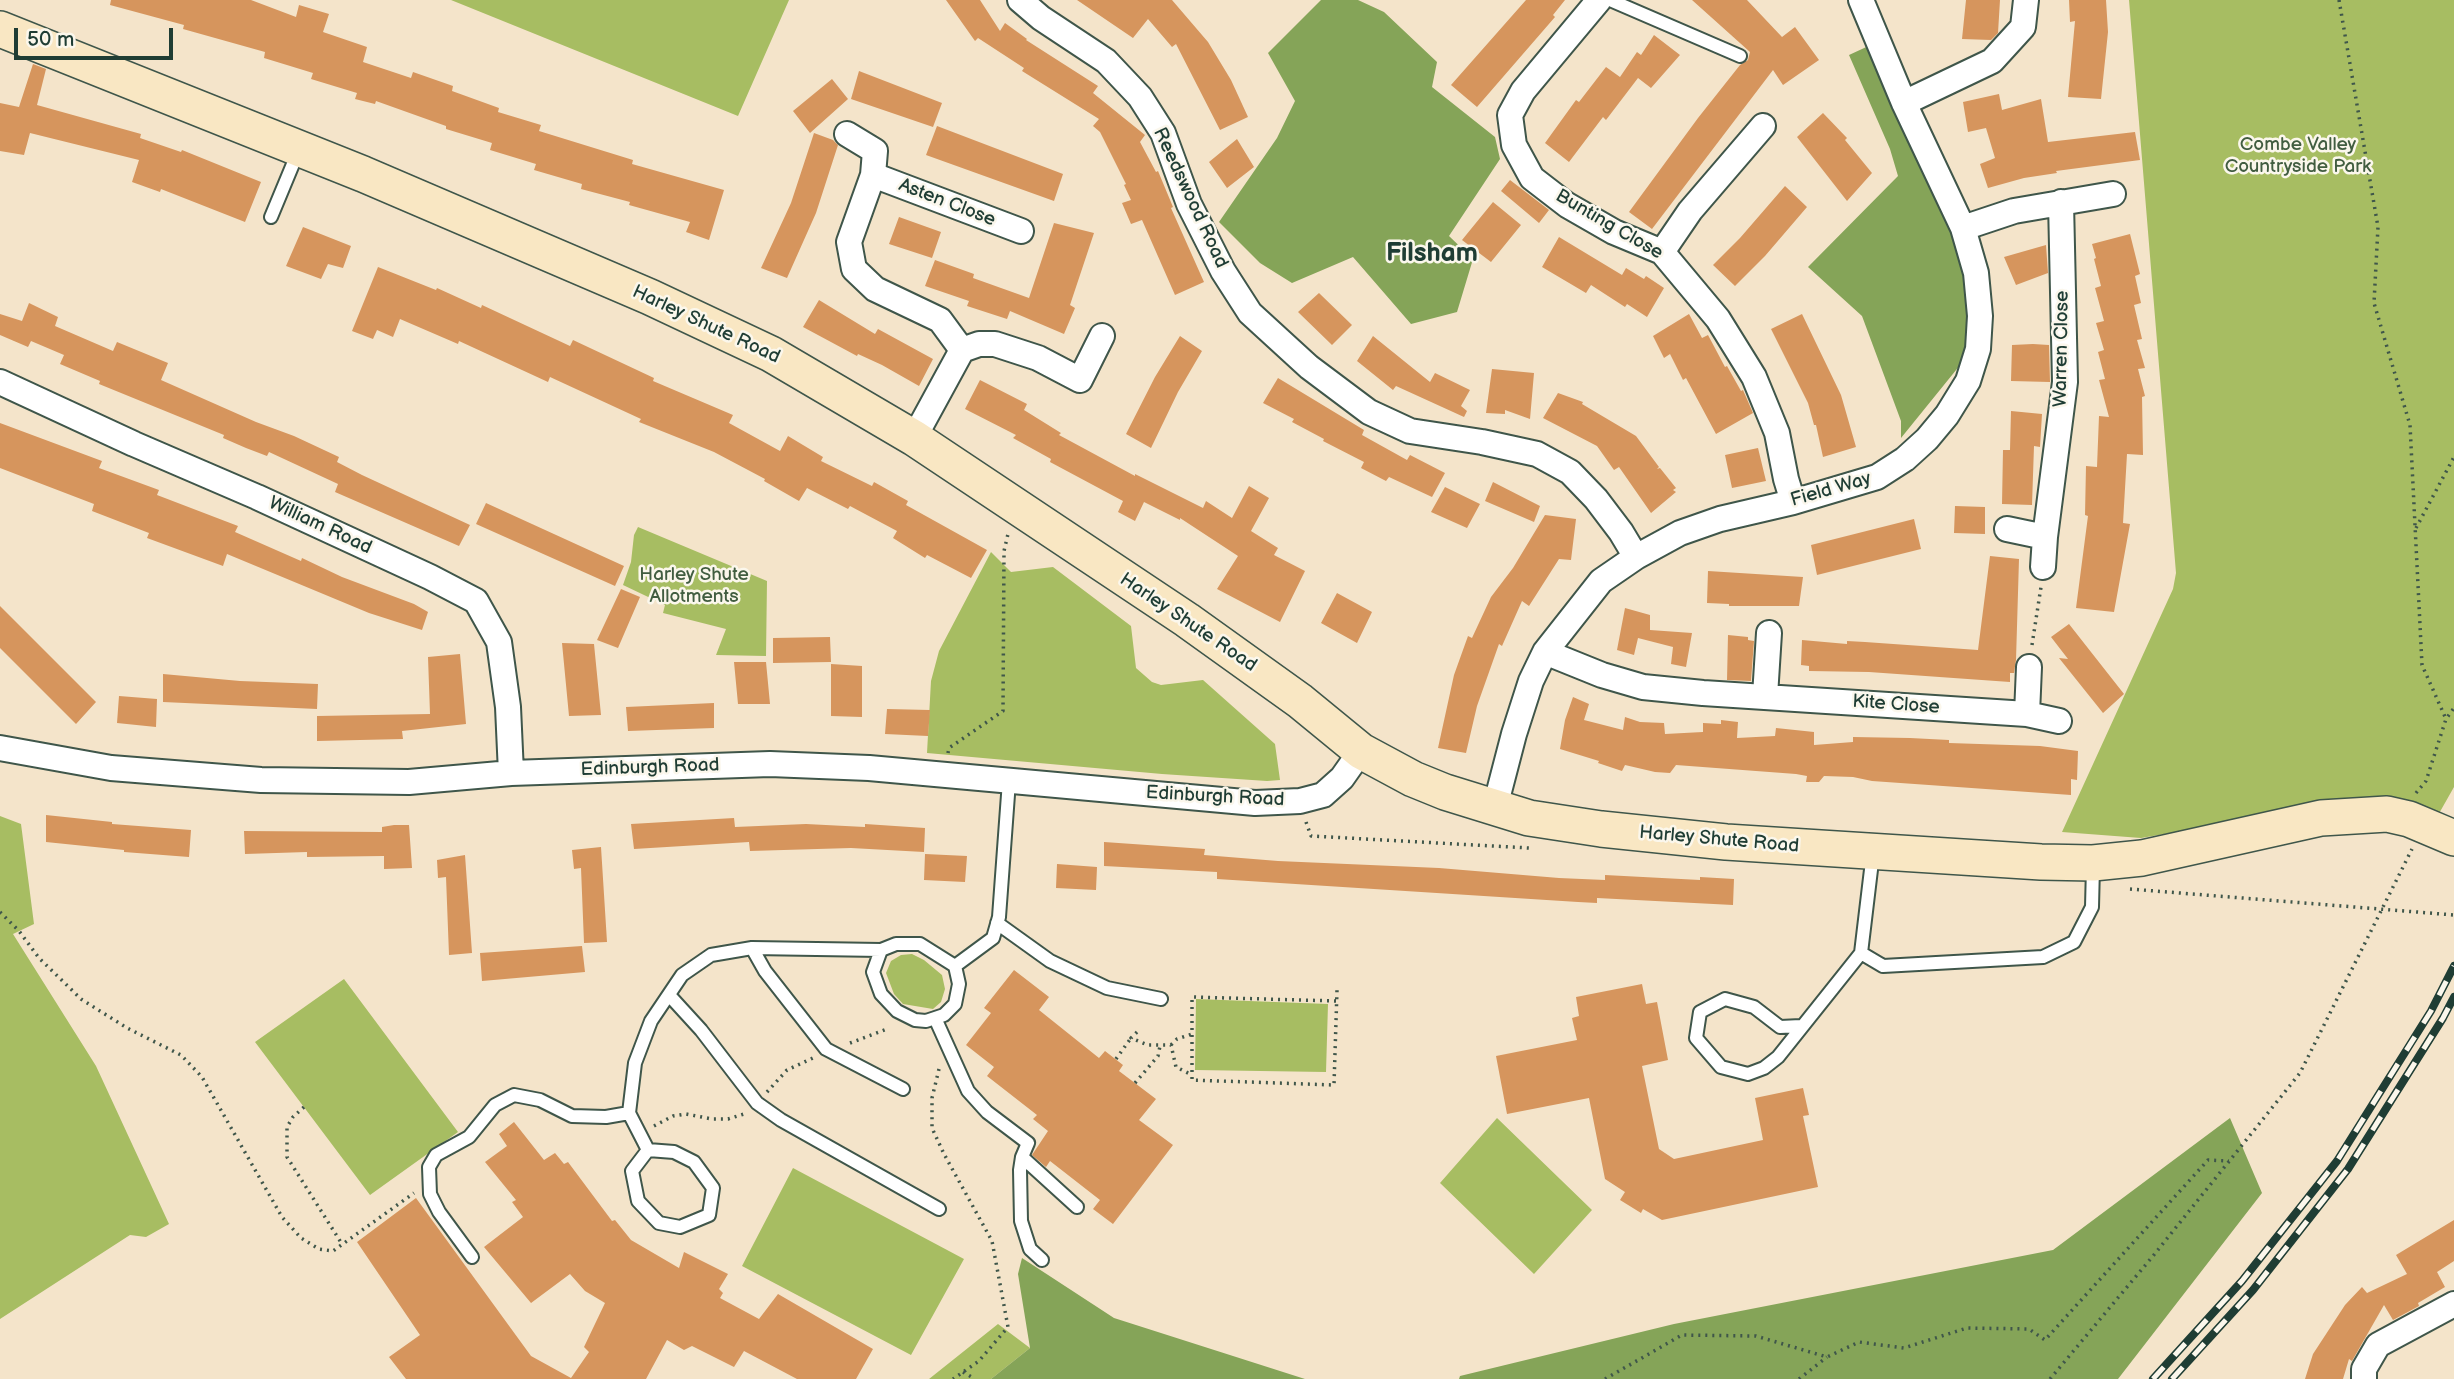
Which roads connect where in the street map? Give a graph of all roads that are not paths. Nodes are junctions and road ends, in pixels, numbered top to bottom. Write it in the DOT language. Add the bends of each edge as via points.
graph roads {
  1 [pos="1020,0"];
  2 [pos="1599,0"];
  3 [pos="1610,0"];
  4 [pos="1861,0"];
  5 [pos="2026,0"];
  6 [pos="0,29"];
  7 [pos="1740,56"];
  8 [pos="1904,103"];
  9 [pos="1763,126"];
  10 [pos="847,134"];
  11 [pos="300,149"];
  12 [pos="873,175"];
  13 [pos="2113,194"];
  14 [pos="2061,202"];
  15 [pos="271,218"];
  16 [pos="1963,228"];
  17 [pos="1021,231"];
  18 [pos="1662,252"];
  19 [pos="1102,336"];
  20 [pos="962,350"];
  21 [pos="0,382"];
  22 [pos="914,438"];
  23 [pos="1793,502"];
  24 [pos="2007,529"];
  25 [pos="2045,537"];
  26 [pos="1636,557"];
  27 [pos="2043,568"];
  28 [pos="1769,633"];
  29 [pos="1545,652"];
  30 [pos="2029,667"];
  31 [pos="1765,696"];
  32 [pos="2027,714"];
  33 [pos="2059,721"];
  34 [pos="0,748"];
  35 [pos="1361,751"];
  36 [pos="511,773"];
  37 [pos="1009,781"];
  38 [pos="1495,807"];
  39 [pos="2453,837"];
  40 [pos="1873,853"];
  41 [pos="2093,874"];
  42 [pos="998,923"];
  43 [pos="752,948"];
  44 [pos="881,950"];
  45 [pos="1861,953"];
  46 [pos="955,966"];
  47 [pos="669,995"];
  48 [pos="1161,999"];
  49 [pos="935,1018"];
  50 [pos="1801,1026"];
  51 [pos="903,1089"];
  52 [pos="629,1113"];
  53 [pos="648,1150"];
  54 [pos="1022,1157"];
  55 [pos="1077,1207"];
  56 [pos="939,1209"];
  57 [pos="472,1257"];
  58 [pos="1042,1260"];
  59 [pos="2454,1304"];
  60 [pos="2364,1379"];
  1 -- 26 [label="street, Reedswood Road" via="1106,61 1140,97 1163,133 1189,204 1223,271 1250,313 1309,367 1369,412 1410,430 1537,454 1570,472 1596,499"];
  2 -- 18 [label="street, Bunting Close" via="1523,91 1510,115 1514,145 1532,178 1567,205"];
  3 -- 7 [label="lane"];
  4 -- 8 [label="street, Field Way"];
  5 -- 8 [label="street" via="2023,27 1992,61"];
  6 -- 11 [label="main road, Harley Shute Road"];
  8 -- 16 [label="street, Field Way"];
  9 -- 18 [label="street" via="1690,211"];
  10 -- 12 [label="street, Asten Close" via="875,151"];
  11 -- 15 [label="lane"];
  11 -- 22 [label="main road, Harley Shute Road" via="650,297 771,354"];
  12 -- 17 [label="street, Asten Close"];
  12 -- 20 [label="street, Asten Close" via="849,242 854,269 875,289 940,320"];
  13 -- 14 [label="street"];
  14 -- 16 [label="street"];
  14 -- 25 [label="street, Warren Close" via="2065,382"];
  16 -- 23 [label="street, Field Way" via="1976,273 1979,349 1968,381 1947,415 1905,459 1877,477"];
  18 -- 23 [label="street, Bunting Close" via="1718,319 1754,377 1777,433"];
  19 -- 20 [label="street" via="1080,380 1038,358 995,344"];
  20 -- 22 [label="street"];
  21 -- 36 [label="street, William Road" via="257,496 476,601 499,642"];
  22 -- 35 [label="main road, Harley Shute Road" via="1187,620"];
  23 -- 26 [label="street, Field Way" via="1680,533"];
  24 -- 25 [label="street"];
  25 -- 27 [label="street, Warren Close"];
  26 -- 29 [label="street, Field Way" via="1601,581"];
  28 -- 31 [label="street"];
  29 -- 31 [label="street, Kite Close" via="1643,687"];
  29 -- 38 [label="street, Field Way" via="1531,681"];
  30 -- 32 [label="street"];
  31 -- 32 [label="street, Kite Close"];
  32 -- 33 [label="street, Kite Close"];
  34 -- 36 [label="street, Edinburgh Road" via="111,768 261,780 409,782"];
  35 -- 37 [label="street, Edinburgh Road" via="1323,796 1300,802 1255,803"];
  35 -- 38 [label="main road, Harley Shute Road" via="1413,779"];
  36 -- 37 [label="street, Edinburgh Road" via="770,764"];
  37 -- 42 [label="lane"];
  38 -- 40 [label="main road, Harley Shute Road" via="1529,818 1601,829"];
  39 -- 41 [label="main road, Harley Shute Road" via="2387,814 2321,818 2141,858"];
  40 -- 41 [label="main road, Harley Shute Road" via="2041,862"];
  40 -- 45 [label="lane"];
  41 -- 45 [label="lane" via="2092,907 2074,942 2043,957 1884,966"];
  42 -- 46 [label="lane" via="993,937"];
  42 -- 48 [label="lane" via="1050,961 1107,988"];
  43 -- 44 [label="lane"];
  43 -- 47 [label="lane" via="710,955 682,975"];
  43 -- 51 [label="lane" via="826,1049"];
  44 -- 46 [label="lane" via="896,944 920,944"];
  44 -- 49 [label="lane" via="873,972 881,994 897,1011 915,1020"];
  45 -- 50 [label="lane"];
  46 -- 49 [label="lane" via="959,984 955,1004"];
  47 -- 52 [label="lane" via="651,1021 635,1063"];
  47 -- 56 [label="lane" via="757,1103"];
  49 -- 54 [label="lane" via="968,1091 986,1112 1028,1143"];
  50 -- 50 [label="lane" via="1778,1057 1748,1074 1721,1067 1696,1038 1700,1012 1725,999 1754,1007 1780,1027"];
  52 -- 53 [label="lane"];
  52 -- 57 [label="lane" via="606,1118 572,1116 540,1100 514,1095 495,1105 469,1138 436,1155 429,1167 430,1194"];
  53 -- 53 [label="lane" via="674,1152 694,1162 713,1188 709,1215 680,1227 659,1223 638,1200 632,1171"];
  54 -- 55 [label="lane"];
  54 -- 58 [label="lane" via="1021,1221 1030,1249"];
  59 -- 60 [label="street" via="2378,1345 2364,1369"];
}
